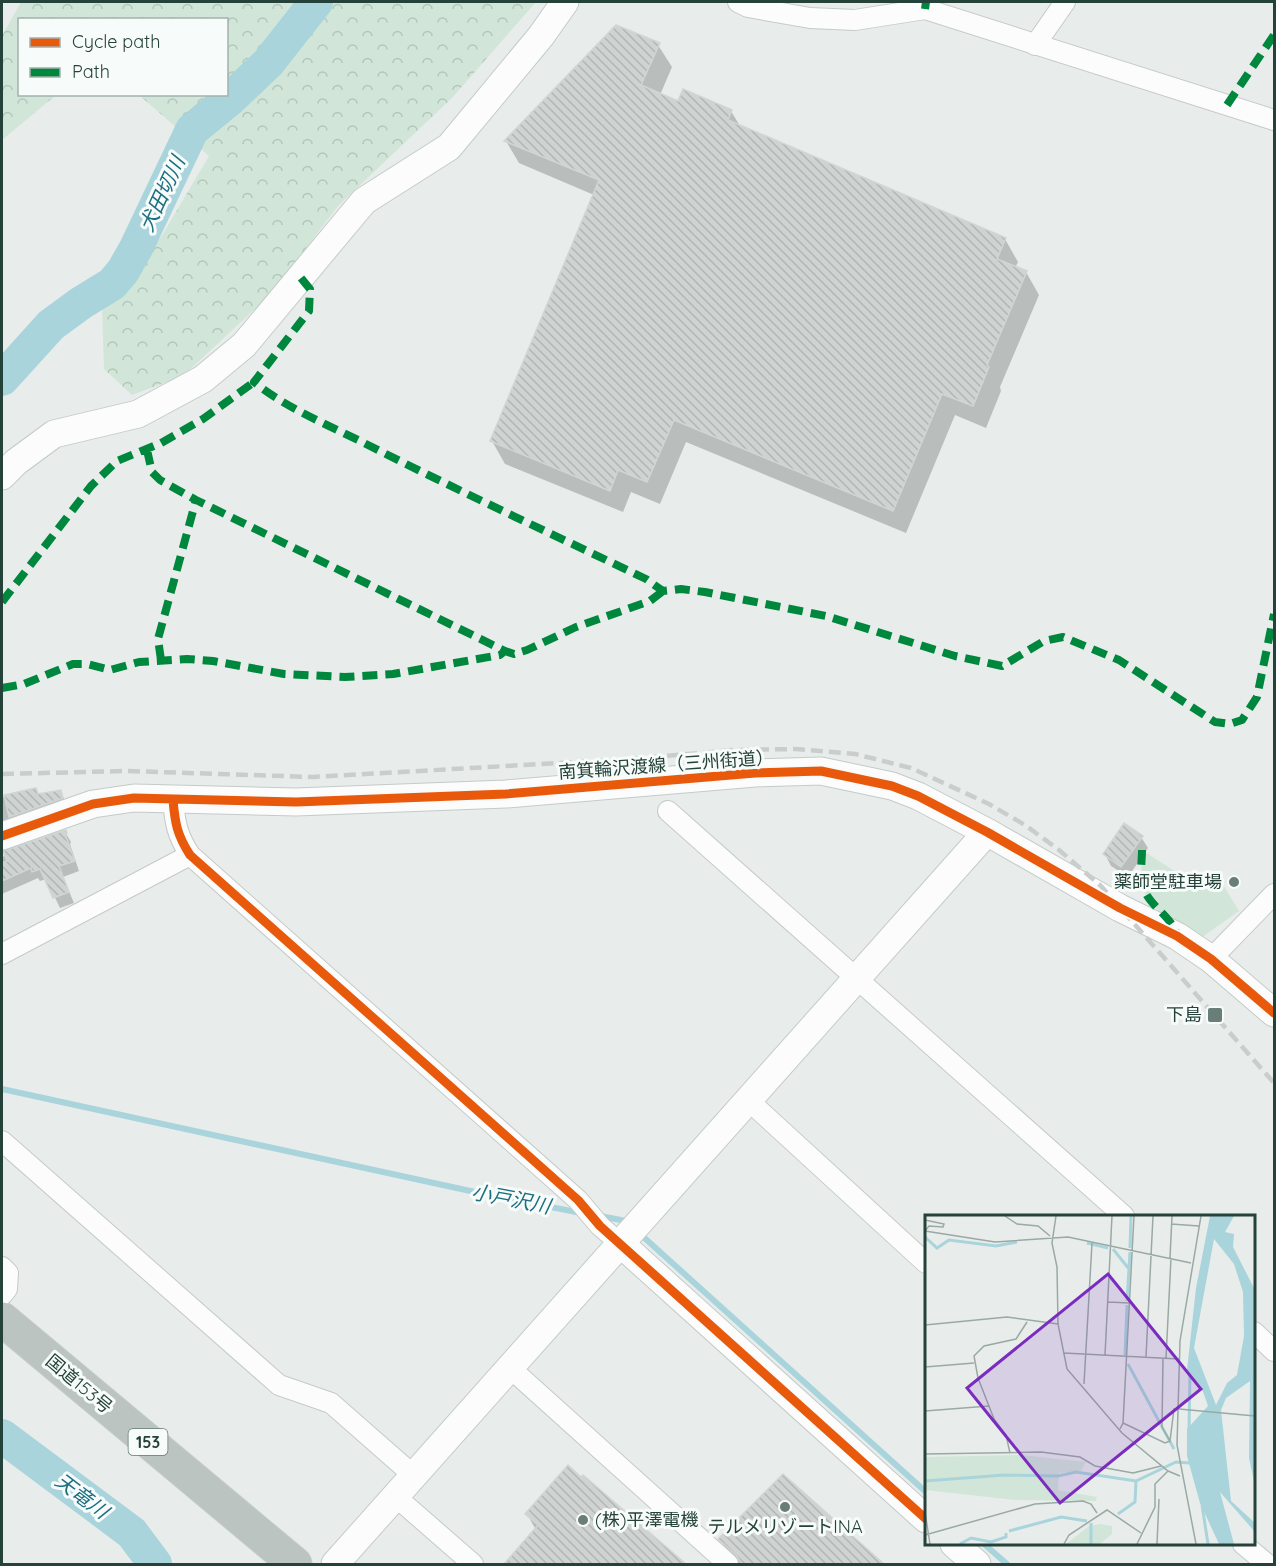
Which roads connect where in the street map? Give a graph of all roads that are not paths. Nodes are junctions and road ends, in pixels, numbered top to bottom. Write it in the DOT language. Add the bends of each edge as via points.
graph roads {
  1 [pos="565,2"];
  2 [pos="738,2"];
  3 [pos="1065,2"];
  4 [pos="1035,45"];
  5 [pos="1275,120"];
  6 [pos="2,476"];
  7 [pos="173,800"];
  8 [pos="668,810"];
  9 [pos="987,832"];
  10 [pos="2,836"];
  11 [pos="190,855"];
  12 [pos="1275,894"];
  13 [pos="2,954"];
  14 [pos="1211,959"];
  15 [pos="858,979"];
  16 [pos="1275,1013"];
  17 [pos="748,1100"];
  18 [pos="2,1140"];
  19 [pos="1123,1215"];
  20 [pos="630,1234"];
  21 [pos="925,1261"];
  22 [pos="2,1267"];
  23 [pos="2,1294"];
  24 [pos="2,1319"];
  25 [pos="1255,1333"];
  26 [pos="1275,1351"];
  27 [pos="510,1367"];
  28 [pos="413,1475"];
  29 [pos="394,1496"];
  30 [pos="925,1517"];
  31 [pos="1244,1545"];
  32 [pos="295,1564"];
  33 [pos="335,1564"];
  34 [pos="473,1564"];
  35 [pos="728,1564"];
  36 [pos="1267,1564"];
  1 -- 6 [label="street" via="449,147 364,201 244,345 212,373 138,414 54,434"];
  2 -- 4 [label="street" via="810,18 855,20 925,9"];
  3 -- 4 [label="street"];
  4 -- 5 [label="street"];
  7 -- 9 [label="street, 南箕輪沢渡線（三州街道）" via="296,802 506,794 821,771 892,786"];
  7 -- 10 [label="street, 南箕輪沢渡線（三州街道）" via="134,798 93,804"];
  7 -- 11 [label="street" via="179,839"];
  8 -- 15 [label="street"];
  9 -- 14 [label="street, 南箕輪沢渡線（三州街道）" via="1177,936"];
  9 -- 15 [label="street"];
  11 -- 13 [label="street"];
  11 -- 20 [label="street" via="578,1200 600,1226"];
  12 -- 14 [label="street"];
  14 -- 16 [label="street, 南箕輪沢渡線（三州街道）"];
  15 -- 17 [label="street"];
  15 -- 19 [label="street"];
  17 -- 20 [label="street"];
  17 -- 21 [label="street"];
  18 -- 28 [label="street" via="279,1385 332,1403"];
  20 -- 27 [label="street"];
  20 -- 30 [label="street"];
  22 -- 23 [label="street" via="8,1273 7,1289"];
  24 -- 32 [label="highway, 国道153号 / 153"];
  25 -- 26 [label="street"];
  27 -- 28 [label="street"];
  27 -- 35 [label="street"];
  28 -- 29 [label="street"];
  29 -- 33 [label="street"];
  29 -- 34 [label="street"];
  31 -- 36 [label="street"];
}
